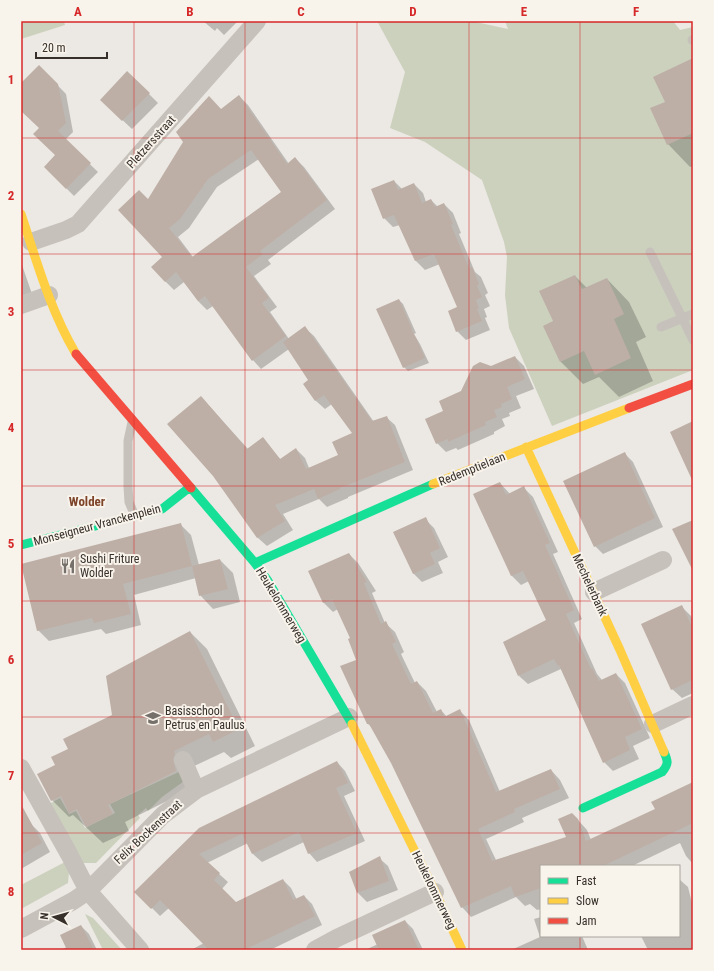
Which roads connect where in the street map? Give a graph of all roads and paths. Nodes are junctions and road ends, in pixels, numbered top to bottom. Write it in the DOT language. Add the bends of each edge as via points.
graph roads {
  1 [pos="257,21"];
  2 [pos="21,214"];
  3 [pos="31,242"];
  4 [pos="650,252"];
  5 [pos="49,295"];
  6 [pos="21,305"];
  7 [pos="693,314"];
  8 [pos="682,319"];
  9 [pos="661,327"];
  10 [pos="693,340"];
  11 [pos="693,384"];
  12 [pos="132,421"];
  13 [pos="526,447"];
  14 [pos="190,487"];
  15 [pos="136,517"];
  16 [pos="21,545"];
  17 [pos="663,560"];
  18 [pos="255,563"];
  19 [pos="594,592"];
  20 [pos="693,705"];
  21 [pos="348,717"];
  22 [pos="653,724"];
  23 [pos="183,760"];
  24 [pos="21,768"];
  25 [pos="196,790"];
  26 [pos="583,808"];
  27 [pos="88,891"];
  28 [pos="436,892"];
  29 [pos="21,929"];
  30 [pos="140,950"];
  31 [pos="315,950"];
  32 [pos="462,950"];
  1 -- 3 [label="street, Pletzersstraat" via="78,224"];
  2 -- 3 [label="street, Heukelommerweg"];
  3 -- 5 [label="street, Heukelommerweg"];
  4 -- 8 [label="lane"];
  5 -- 6 [label="street"];
  5 -- 12 [label="street, Heukelommerweg" via="64,335 78,358"];
  7 -- 8 [label="lane"];
  8 -- 9 [label="lane"];
  8 -- 10 [label="lane"];
  11 -- 13 [label="street, Redemptielaan"];
  12 -- 14 [label="street, Heukelommerweg"];
  12 -- 15 [label="lane" via="128,441 128,487 129,502"];
  13 -- 18 [label="street, Redemptielaan" via="430,485"];
  13 -- 19 [label="street, Mechelerbank"];
  14 -- 15 [label="street, Monseigneur Vranckenplein" via="162,509"];
  14 -- 18 [label="street, Heukelommerweg"];
  15 -- 16 [label="street, Monseigneur Vranckenplein"];
  17 -- 19 [label="street"];
  18 -- 21 [label="street, Heukelommerweg"];
  19 -- 22 [label="street, Mechelerbank"];
  20 -- 22 [label="street"];
  21 -- 25 [label="street, Felix Bockenstraat"];
  21 -- 28 [label="street, Heukelommerweg"];
  22 -- 26 [label="street, Mechelerbank" via="667,758 665,770"];
  23 -- 25 [label="street"];
  24 -- 27 [label="street"];
  25 -- 27 [label="street, Felix Bockenstraat" via="163,815"];
  27 -- 29 [label="street, Felix Bockenstraat"];
  27 -- 30 [label="street"];
  28 -- 31 [label="street"];
  28 -- 32 [label="street, Heukelommerweg"];
}
